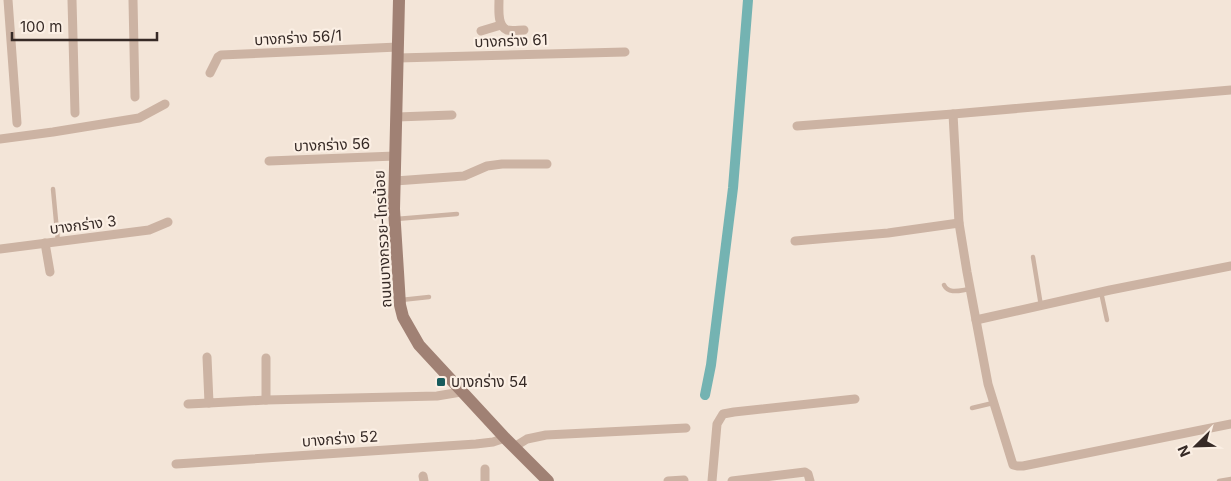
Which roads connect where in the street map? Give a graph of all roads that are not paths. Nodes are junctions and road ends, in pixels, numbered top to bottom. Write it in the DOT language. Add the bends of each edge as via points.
graph roads {
  1 [pos="7,0"];
  2 [pos="72,0"];
  3 [pos="133,0"];
  4 [pos="399,0"];
  5 [pos="499,0"];
  6 [pos="0,1"];
  7 [pos="501,25"];
  8 [pos="524,30"];
  9 [pos="481,31"];
  10 [pos="625,52"];
  11 [pos="398,53"];
  12 [pos="210,73"];
  13 [pos="1231,90"];
  14 [pos="135,96"];
  15 [pos="166,104"];
  16 [pos="75,114"];
  17 [pos="952,114"];
  18 [pos="452,115"];
  19 [pos="397,117"];
  20 [pos="17,123"];
  21 [pos="797,126"];
  22 [pos="0,139"];
  23 [pos="395,156"];
  24 [pos="269,161"];
  25 [pos="547,164"];
  26 [pos="395,181"];
  27 [pos="52,189"];
  28 [pos="457,214"];
  29 [pos="395,219"];
  30 [pos="168,222"];
  31 [pos="959,223"];
  32 [pos="795,241"];
  33 [pos="58,242"];
  34 [pos="45,244"];
  35 [pos="0,249"];
  36 [pos="1033,257"];
  37 [pos="1231,266"];
  38 [pos="50,272"];
  39 [pos="944,285"];
  40 [pos="970,289"];
  41 [pos="1101,292"];
  42 [pos="429,298"];
  43 [pos="400,300"];
  44 [pos="1040,306"];
  45 [pos="976,320"];
  46 [pos="1107,320"];
  47 [pos="207,357"];
  48 [pos="266,358"];
  49 [pos="461,392"];
  50 [pos="855,399"];
  51 [pos="266,400"];
  52 [pos="209,403"];
  53 [pos="993,403"];
  54 [pos="188,404"];
  55 [pos="972,408"];
  56 [pos="1231,424"];
  57 [pos="686,428"];
  58 [pos="509,442"];
  59 [pos="176,464"];
  60 [pos="485,469"];
  61 [pos="1231,479"];
  62 [pos="684,480"];
  63 [pos="485,481"];
  64 [pos="548,481"];
  65 [pos="668,481"];
  66 [pos="712,481"];
  67 [pos="732,481"];
  68 [pos="810,481"];
  69 [pos="1219,481"];
  1 -- 6 [label="street"];
  1 -- 20 [label="street"];
  2 -- 16 [label="street"];
  3 -- 14 [label="street"];
  4 -- 11 [label="main road, ถนนบางกรวย-ไทรน้อย"];
  5 -- 7 [label="street"];
  7 -- 8 [label="street" via="509,30"];
  7 -- 9 [label="street"];
  10 -- 11 [label="street, บางกร่าง 61"];
  11 -- 12 [label="street, บางกร่าง 56/1" via="221,55"];
  11 -- 19 [label="main road, ถนนบางกรวย-ไทรน้อย"];
  13 -- 17 [label="street"];
  15 -- 22 [label="street" via="139,118"];
  17 -- 21 [label="street"];
  17 -- 31 [label="street"];
  18 -- 19 [label="street"];
  19 -- 23 [label="main road, ถนนบางกรวย-ไทรน้อย"];
  23 -- 24 [label="street, บางกร่าง 56"];
  23 -- 26 [label="main road, ถนนบางกรวย-ไทรน้อย"];
  25 -- 26 [label="street" via="502,164 487,166 464,176"];
  26 -- 29 [label="main road, ถนนบางกรวย-ไทรน้อย"];
  27 -- 33 [label="lane"];
  28 -- 29 [label="lane"];
  29 -- 43 [label="main road, ถนนบางกรวย-ไทรน้อย"];
  30 -- 33 [label="street, บางกร่าง 3" via="149,230"];
  31 -- 32 [label="street"];
  31 -- 40 [label="street"];
  33 -- 34 [label="street, บางกร่าง 3"];
  34 -- 35 [label="street, บางกร่าง 3"];
  34 -- 38 [label="street"];
  36 -- 44 [label="lane"];
  37 -- 41 [label="street"];
  39 -- 40 [label="lane" via="950,291"];
  40 -- 45 [label="street"];
  41 -- 44 [label="street"];
  41 -- 46 [label="lane"];
  42 -- 43 [label="lane"];
  43 -- 49 [label="main road, ถนนบางกรวย-ไทรน้อย" via="403,317 418,345"];
  44 -- 45 [label="street"];
  45 -- 53 [label="street"];
  47 -- 52 [label="street"];
  48 -- 51 [label="street"];
  49 -- 51 [label="street" via="437,396"];
  49 -- 58 [label="main road, ถนนบางกรวย-ไทรน้อย"];
  50 -- 66 [label="street" via="723,414 716,424"];
  51 -- 52 [label="street"];
  52 -- 54 [label="street"];
  53 -- 55 [label="lane"];
  53 -- 56 [label="street" via="1011,462 1016,466"];
  57 -- 58 [label="street, บางกร่าง 52" via="546,434"];
  58 -- 59 [label="street, บางกร่าง 52"];
  58 -- 64 [label="main road, ถนนบางกรวย-ไทรน้อย"];
  60 -- 63 [label="street"];
  61 -- 69 [label="lane"];
  62 -- 65 [label="street"];
  67 -- 68 [label="street" via="805,472"];
}
